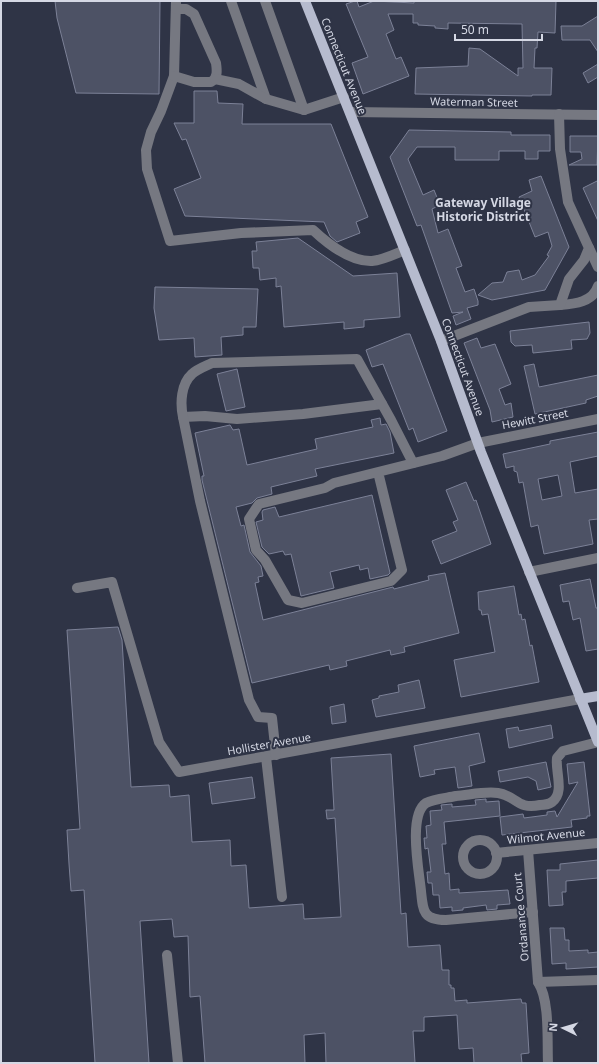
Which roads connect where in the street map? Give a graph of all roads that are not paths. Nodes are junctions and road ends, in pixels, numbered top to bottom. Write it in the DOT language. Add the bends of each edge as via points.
graph roads {
  1 [pos="231,1"];
  2 [pos="265,1"];
  3 [pos="305,1"];
  4 [pos="176,5"];
  5 [pos="174,76"];
  6 [pos="215,79"];
  7 [pos="344,97"];
  8 [pos="266,98"];
  9 [pos="304,110"];
  10 [pos="350,112"];
  11 [pos="559,114"];
  12 [pos="598,115"];
  13 [pos="589,248"];
  14 [pos="405,250"];
  15 [pos="598,267"];
  16 [pos="598,286"];
  17 [pos="560,305"];
  18 [pos="441,341"];
  19 [pos="382,404"];
  20 [pos="183,417"];
  21 [pos="598,419"];
  22 [pos="478,443"];
  23 [pos="413,463"];
  24 [pos="378,472"];
  25 [pos="598,558"];
  26 [pos="528,572"];
  27 [pos="77,588"];
  28 [pos="598,696"];
  29 [pos="580,699"];
  30 [pos="598,742"];
  31 [pos="276,755"];
  32 [pos="266,757"];
  33 [pos="598,843"];
  34 [pos="528,850"];
  35 [pos="496,854"];
  36 [pos="282,897"];
  37 [pos="533,912"];
  38 [pos="167,955"];
  39 [pos="598,980"];
  40 [pos="538,982"];
  41 [pos="178,1063"];
  42 [pos="548,1063"];
  1 -- 8 [label="street"];
  2 -- 9 [label="street"];
  3 -- 7 [label="main road, Connecticut Avenue"];
  4 -- 5 [label="street"];
  4 -- 6 [label="street" via="194,14 216,63"];
  5 -- 6 [label="street" via="205,83"];
  5 -- 14 [label="street" via="146,150 147,169 170,241 241,233 313,230 330,246 357,258 371,261"];
  6 -- 8 [label="street" via="239,84"];
  7 -- 9 [label="street"];
  7 -- 10 [label="main road, Connecticut Avenue"];
  8 -- 9 [label="street"];
  10 -- 11 [label="street, Waterman Street"];
  10 -- 14 [label="main road, Connecticut Avenue"];
  11 -- 12 [label="street, Waterman Street"];
  11 -- 13 [label="street" via="560,149 568,202"];
  13 -- 15 [label="street"];
  13 -- 17 [label="street" via="584,260 569,279"];
  14 -- 18 [label="main road, Connecticut Avenue"];
  16 -- 17 [label="street" via="593,295 584,301"];
  17 -- 18 [label="street" via="529,307"];
  18 -- 22 [label="main road, Connecticut Avenue"];
  19 -- 20 [label="street" via="237,419"];
  19 -- 20 [label="street" via="357,359 212,363 192,374 185,385 181,406"];
  19 -- 23 [label="street"];
  20 -- 31 [label="street" via="200,501 249,700 258,717 272,718"];
  21 -- 22 [label="street, Hewitt Street"];
  22 -- 23 [label="street, Hewitt Street"];
  22 -- 26 [label="main road, Connecticut Avenue"];
  23 -- 24 [label="street, Hewitt Street"];
  24 -- 24 [label="street, Hewitt Street" via="259,504 249,520 256,550 265,560 288,600 302,603 391,581 402,570"];
  25 -- 26 [label="street"];
  26 -- 29 [label="main road, Connecticut Avenue"];
  27 -- 32 [label="street, Hollister Avenue" via="112,582 159,742 179,772"];
  28 -- 29 [label="main road, Hollister Avenue"];
  29 -- 30 [label="main road, Connecticut Avenue"];
  29 -- 31 [label="street, Hollister Avenue"];
  30 -- 37 [label="street" via="563,751 557,758 559,786 557,796 552,802 530,807 499,793 483,793 448,797 427,803 419,810 416,823 418,865 423,907 427,916 434,920 446,920"];
  31 -- 32 [label="street, Hollister Avenue"];
  32 -- 36 [label="street"];
  33 -- 34 [label="street, Wilmot Avenue"];
  34 -- 35 [label="street, Wilmot Avenue"];
  34 -- 37 [label="street, Ordanance Court"];
  37 -- 40 [label="street, Ordanance Court"];
  38 -- 41 [label="street"];
  39 -- 40 [label="street"];
  40 -- 42 [label="street, Ordanance Court" via="543,989 545,1002"];
}
